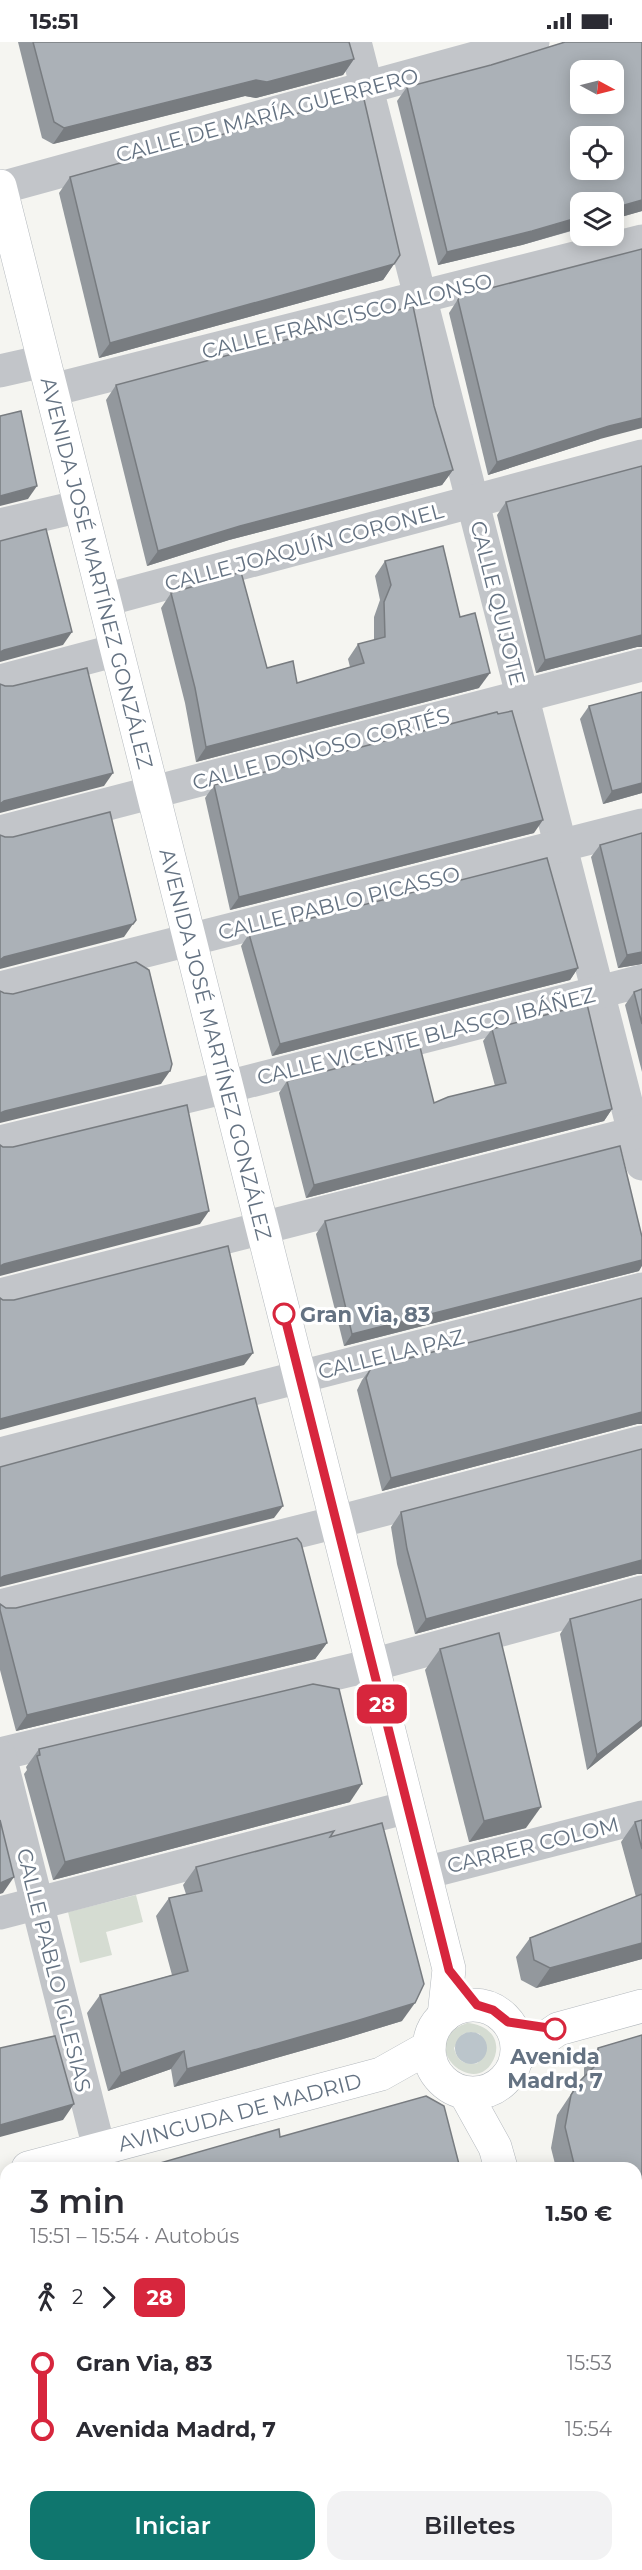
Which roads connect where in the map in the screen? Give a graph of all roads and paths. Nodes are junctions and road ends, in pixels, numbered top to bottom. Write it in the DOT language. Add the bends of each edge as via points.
graph roads {
  1 [pos="355,42"];
  2 [pos="533,42"];
  3 [pos="367,88"];
  4 [pos="2,202"];
  5 [pos="642,242"];
  6 [pos="420,297"];
  7 [pos="0,371"];
  8 [pos="48,375"];
  9 [pos="642,456"];
  10 [pos="472,501"];
  11 [pos="81,506"];
  12 [pos="0,525"];
  13 [pos="105,600"];
  14 [pos="117,650"];
  15 [pos="642,665"];
  16 [pos="0,681"];
  17 [pos="522,696"];
  18 [pos="153,792"];
  19 [pos="642,825"];
  20 [pos="0,832"];
  21 [pos="561,846"];
  22 [pos="190,941"];
  23 [pos="642,981"];
  24 [pos="0,988"];
  25 [pos="598,992"];
  26 [pos="227,1087"];
  27 [pos="0,1142"];
  28 [pos="639,1143"];
  29 [pos="262,1228"];
  30 [pos="642,1289"];
  31 [pos="0,1295"];
  32 [pos="300,1377"];
  33 [pos="642,1442"];
  34 [pos="0,1454"];
  35 [pos="337,1522"];
  36 [pos="642,1592"];
  37 [pos="0,1606"];
  38 [pos="372,1665"];
  39 [pos="0,1755"];
  40 [pos="408,1807"];
  41 [pos="642,1817"];
  42 [pos="429,1888"];
  43 [pos="38,1904"];
  44 [pos="0,1913"];
  45 [pos="449,1970"];
  46 [pos="477,2005"];
  47 [pos="642,2006"];
  48 [pos="444,2016"];
  49 [pos="508,2022"];
  50 [pos="558,2029"];
  51 [pos="429,2047"];
  52 [pos="517,2057"];
  53 [pos="381,2074"];
  54 [pos="452,2085"];
  55 [pos="499,2086"];
  56 [pos="498,2157"];
  57 [pos="102,2158"];
  58 [pos="72,2162"];
  1 -- 3 [label="street, CALLE QUIJOTE"];
  2 -- 3 [label="street, CALLE DE MARÍA GUERRERO"];
  3 -- 4 [label="street, CALLE DE MARÍA GUERRERO"];
  3 -- 6 [label="street, CALLE QUIJOTE"];
  4 -- 8 [label="street, AVENIDA JOSÉ MARTÍNEZ GONZÁLEZ"];
  5 -- 6 [label="street, CALLE FRANCISCO ALONSO"];
  6 -- 8 [label="street, CALLE FRANCISCO ALONSO"];
  6 -- 10 [label="street, CALLE QUIJOTE"];
  7 -- 8 [label="street, CALLE FRANCISCO ALONSO"];
  8 -- 11 [label="street, AVENIDA JOSÉ MARTÍNEZ GONZÁLEZ"];
  9 -- 10 [label="street, CALLE JOAQUÍN CORONEL"];
  10 -- 13 [label="street, CALLE JOAQUÍN CORONEL"];
  10 -- 17 [label="street, CALLE QUIJOTE"];
  11 -- 12 [label="street"];
  11 -- 13 [label="street, AVENIDA JOSÉ MARTÍNEZ GONZÁLEZ"];
  13 -- 14 [label="street, AVENIDA JOSÉ MARTÍNEZ GONZÁLEZ"];
  14 -- 16 [label="street"];
  14 -- 18 [label="street, AVENIDA JOSÉ MARTÍNEZ GONZÁLEZ"];
  15 -- 17 [label="street, CALLE DONOSO CORTÉS"];
  17 -- 18 [label="street, CALLE DONOSO CORTÉS"];
  17 -- 21 [label="street, CALLE QUIJOTE"];
  18 -- 20 [label="street, CALLE DONOSO CORTÉS"];
  18 -- 22 [label="street, AVENIDA JOSÉ MARTÍNEZ GONZÁLEZ"];
  19 -- 21 [label="street, CALLE PABLO PICASSO"];
  21 -- 22 [label="street, CALLE PABLO PICASSO"];
  21 -- 25 [label="street, CALLE QUIJOTE"];
  22 -- 24 [label="street, CALLE PABLO PICASSO"];
  22 -- 26 [label="street, AVENIDA JOSÉ MARTÍNEZ GONZÁLEZ"];
  23 -- 25 [label="street, CALLE VICENTE BLASCO IBÁÑEZ"];
  25 -- 26 [label="street, CALLE VICENTE BLASCO IBÁÑEZ"];
  25 -- 28 [label="street, CALLE QUIJOTE"];
  26 -- 27 [label="street, CALLE VICENTE BLASCO IBÁÑEZ"];
  26 -- 29 [label="street, AVENIDA JOSÉ MARTÍNEZ GONZÁLEZ"];
  28 -- 29 [label="street"];
  29 -- 31 [label="street"];
  29 -- 32 [label="street, AVENIDA JOSÉ MARTÍNEZ GONZÁLEZ"];
  30 -- 32 [label="street, CALLE LA PAZ"];
  32 -- 34 [label="street, CALLE LA PAZ"];
  32 -- 35 [label="street, AVENIDA JOSÉ MARTÍNEZ GONZÁLEZ"];
  33 -- 35 [label="street"];
  35 -- 37 [label="street"];
  35 -- 38 [label="street, AVENIDA JOSÉ MARTÍNEZ GONZÁLEZ"];
  36 -- 38 [label="street"];
  38 -- 39 [label="street"];
  38 -- 40 [label="street, AVENIDA JOSÉ MARTÍNEZ GONZÁLEZ"];
  39 -- 43 [label="street, CALLE PABLO IGLESIAS"];
  40 -- 42 [label="street, AVENIDA JOSÉ MARTÍNEZ GONZÁLEZ"];
  40 -- 43 [label="street"];
  41 -- 42 [label="street, CARRER COLOM"];
  42 -- 45 [label="street, AVENIDA JOSÉ MARTÍNEZ GONZÁLEZ"];
  43 -- 44 [label="street"];
  43 -- 57 [label="street, CALLE PABLO IGLESIAS"];
  45 -- 46 [label="street"];
  45 -- 48 [label="street"];
  46 -- 48 [label="street" via="461,2007"];
  46 -- 49 [label="street" via="493,2010"];
  47 -- 50 [label="street"];
  48 -- 51 [label="street" via="433,2031"];
  49 -- 50 [label="street"];
  49 -- 52 [label="street" via="516,2037"];
  50 -- 52 [label="street"];
  51 -- 53 [label="street, AVINGUDA DE MADRID"];
  51 -- 54 [label="street" via="431,2064"];
  52 -- 55 [label="street"];
  53 -- 54 [label="street, AVINGUDA DE MADRID"];
  53 -- 57 [label="street, AVINGUDA DE MADRID"];
  54 -- 55 [label="street" via="483,2093"];
  54 -- 56 [label="street"];
  55 -- 56 [label="street"];
  57 -- 58 [label="street, AVINGUDA DE MADRID"];
}
